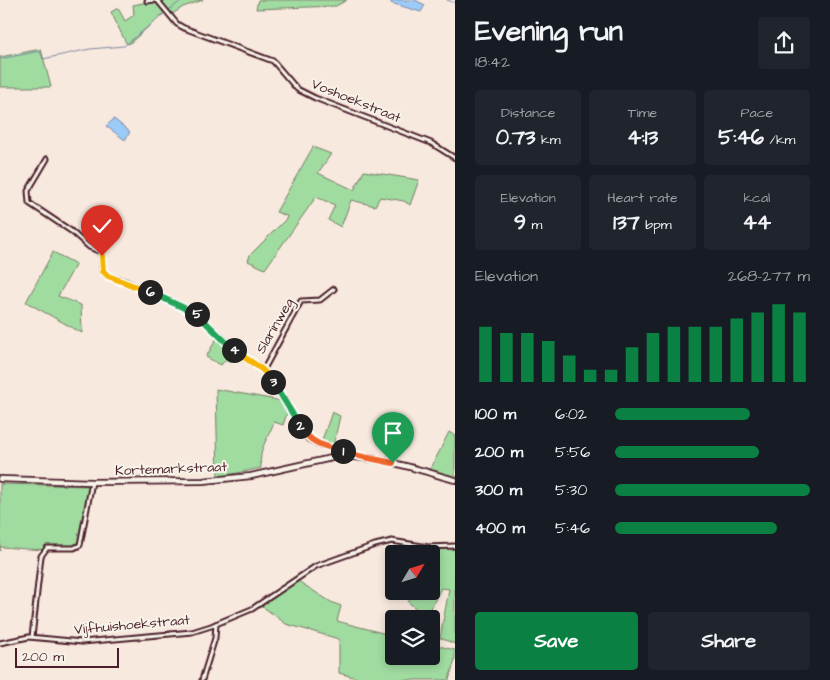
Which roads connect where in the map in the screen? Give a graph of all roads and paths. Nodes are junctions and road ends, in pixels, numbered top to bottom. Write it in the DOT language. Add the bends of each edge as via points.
graph roads {
  1 [pos="153,0"];
  2 [pos="147,1"];
  3 [pos="455,158"];
  4 [pos="46,159"];
  5 [pos="334,289"];
  6 [pos="264,369"];
  7 [pos="359,456"];
  8 [pos="0,479"];
  9 [pos="455,480"];
  10 [pos="92,482"];
  11 [pos="455,546"];
  12 [pos="216,624"];
  13 [pos="32,637"];
  14 [pos="0,643"];
  15 [pos="202,680"];
  1 -- 2 [label="street, Voshoekstraat"];
  1 -- 3 [label="street, Voshoekstraat" via="158,1 184,28 273,61 297,88 315,98 430,143"];
  4 -- 6 [label="street, Slarinweg" via="28,191 29,203 89,247 101,252 104,273 196,313 244,358"];
  5 -- 6 [label="street, Slarinweg" via="320,300 300,301"];
  6 -- 7 [label="street, Slarinweg" via="308,439"];
  7 -- 9 [label="street, Kortemarkstraat"];
  7 -- 10 [label="street, Kortemarkstraat" via="336,457 251,476 203,481"];
  8 -- 10 [label="street, Kortemarkstraat"];
  10 -- 13 [label="street" via="80,545 47,548 41,556"];
  11 -- 12 [label="street, Vijfhuishoekstraat" via="428,547 392,541 375,545 316,566 252,609"];
  12 -- 13 [label="street, Vijfhuishoekstraat" via="183,633 82,642"];
  12 -- 15 [label="street"];
  13 -- 14 [label="street, Vijfhuishoekstraat"];
}
